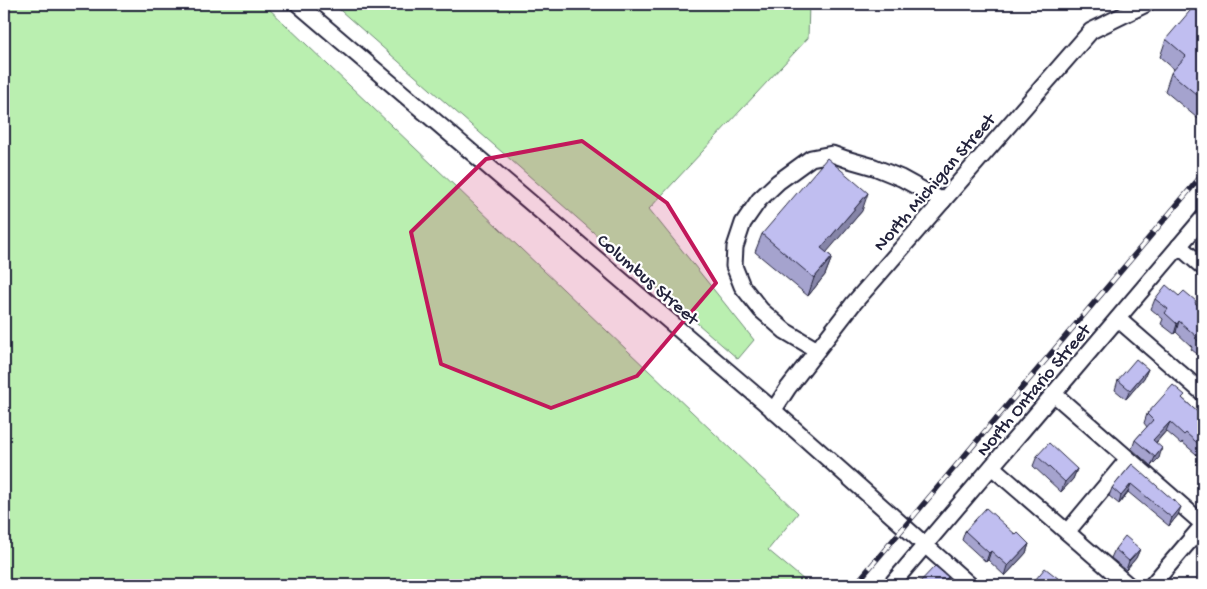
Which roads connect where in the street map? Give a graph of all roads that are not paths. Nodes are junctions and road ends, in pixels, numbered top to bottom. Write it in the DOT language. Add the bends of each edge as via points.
graph roads {
  1 [pos="298,4"];
  2 [pos="1146,4"];
  3 [pos="943,201"];
  4 [pos="1203,218"];
  5 [pos="1179,246"];
  6 [pos="1203,266"];
  7 [pos="1118,319"];
  8 [pos="817,350"];
  9 [pos="1203,393"];
  10 [pos="1054,394"];
  11 [pos="773,411"];
  12 [pos="1128,459"];
  13 [pos="992,467"];
  14 [pos="1202,528"];
  15 [pos="1067,532"];
  16 [pos="925,546"];
  17 [pos="891,585"];
  18 [pos="970,585"];
  19 [pos="1128,585"];
  20 [pos="1152,585"];
  1 -- 11 [label="street, Columbus Street"];
  2 -- 3 [label="street, North Michigan Street" via="1091,31"];
  3 -- 8 [label="street, North Michigan Street"];
  3 -- 8 [label="street" via="901,178 832,154 811,158 759,200 743,224 735,247 734,266 742,286 761,310 786,331"];
  4 -- 5 [label="street, North Ontario Street"];
  5 -- 6 [label="street"];
  5 -- 7 [label="street, North Ontario Street"];
  7 -- 9 [label="street"];
  7 -- 10 [label="street, North Ontario Street"];
  8 -- 11 [label="street, North Michigan Street"];
  10 -- 12 [label="street"];
  10 -- 13 [label="street, North Ontario Street"];
  11 -- 16 [label="street, Columbus Street"];
  12 -- 14 [label="street"];
  12 -- 15 [label="street"];
  13 -- 15 [label="street"];
  13 -- 16 [label="street, North Ontario Street"];
  14 -- 20 [label="street"];
  15 -- 19 [label="street"];
  16 -- 17 [label="street, North Ontario Street"];
  16 -- 18 [label="street, Columbus Street"];
}
